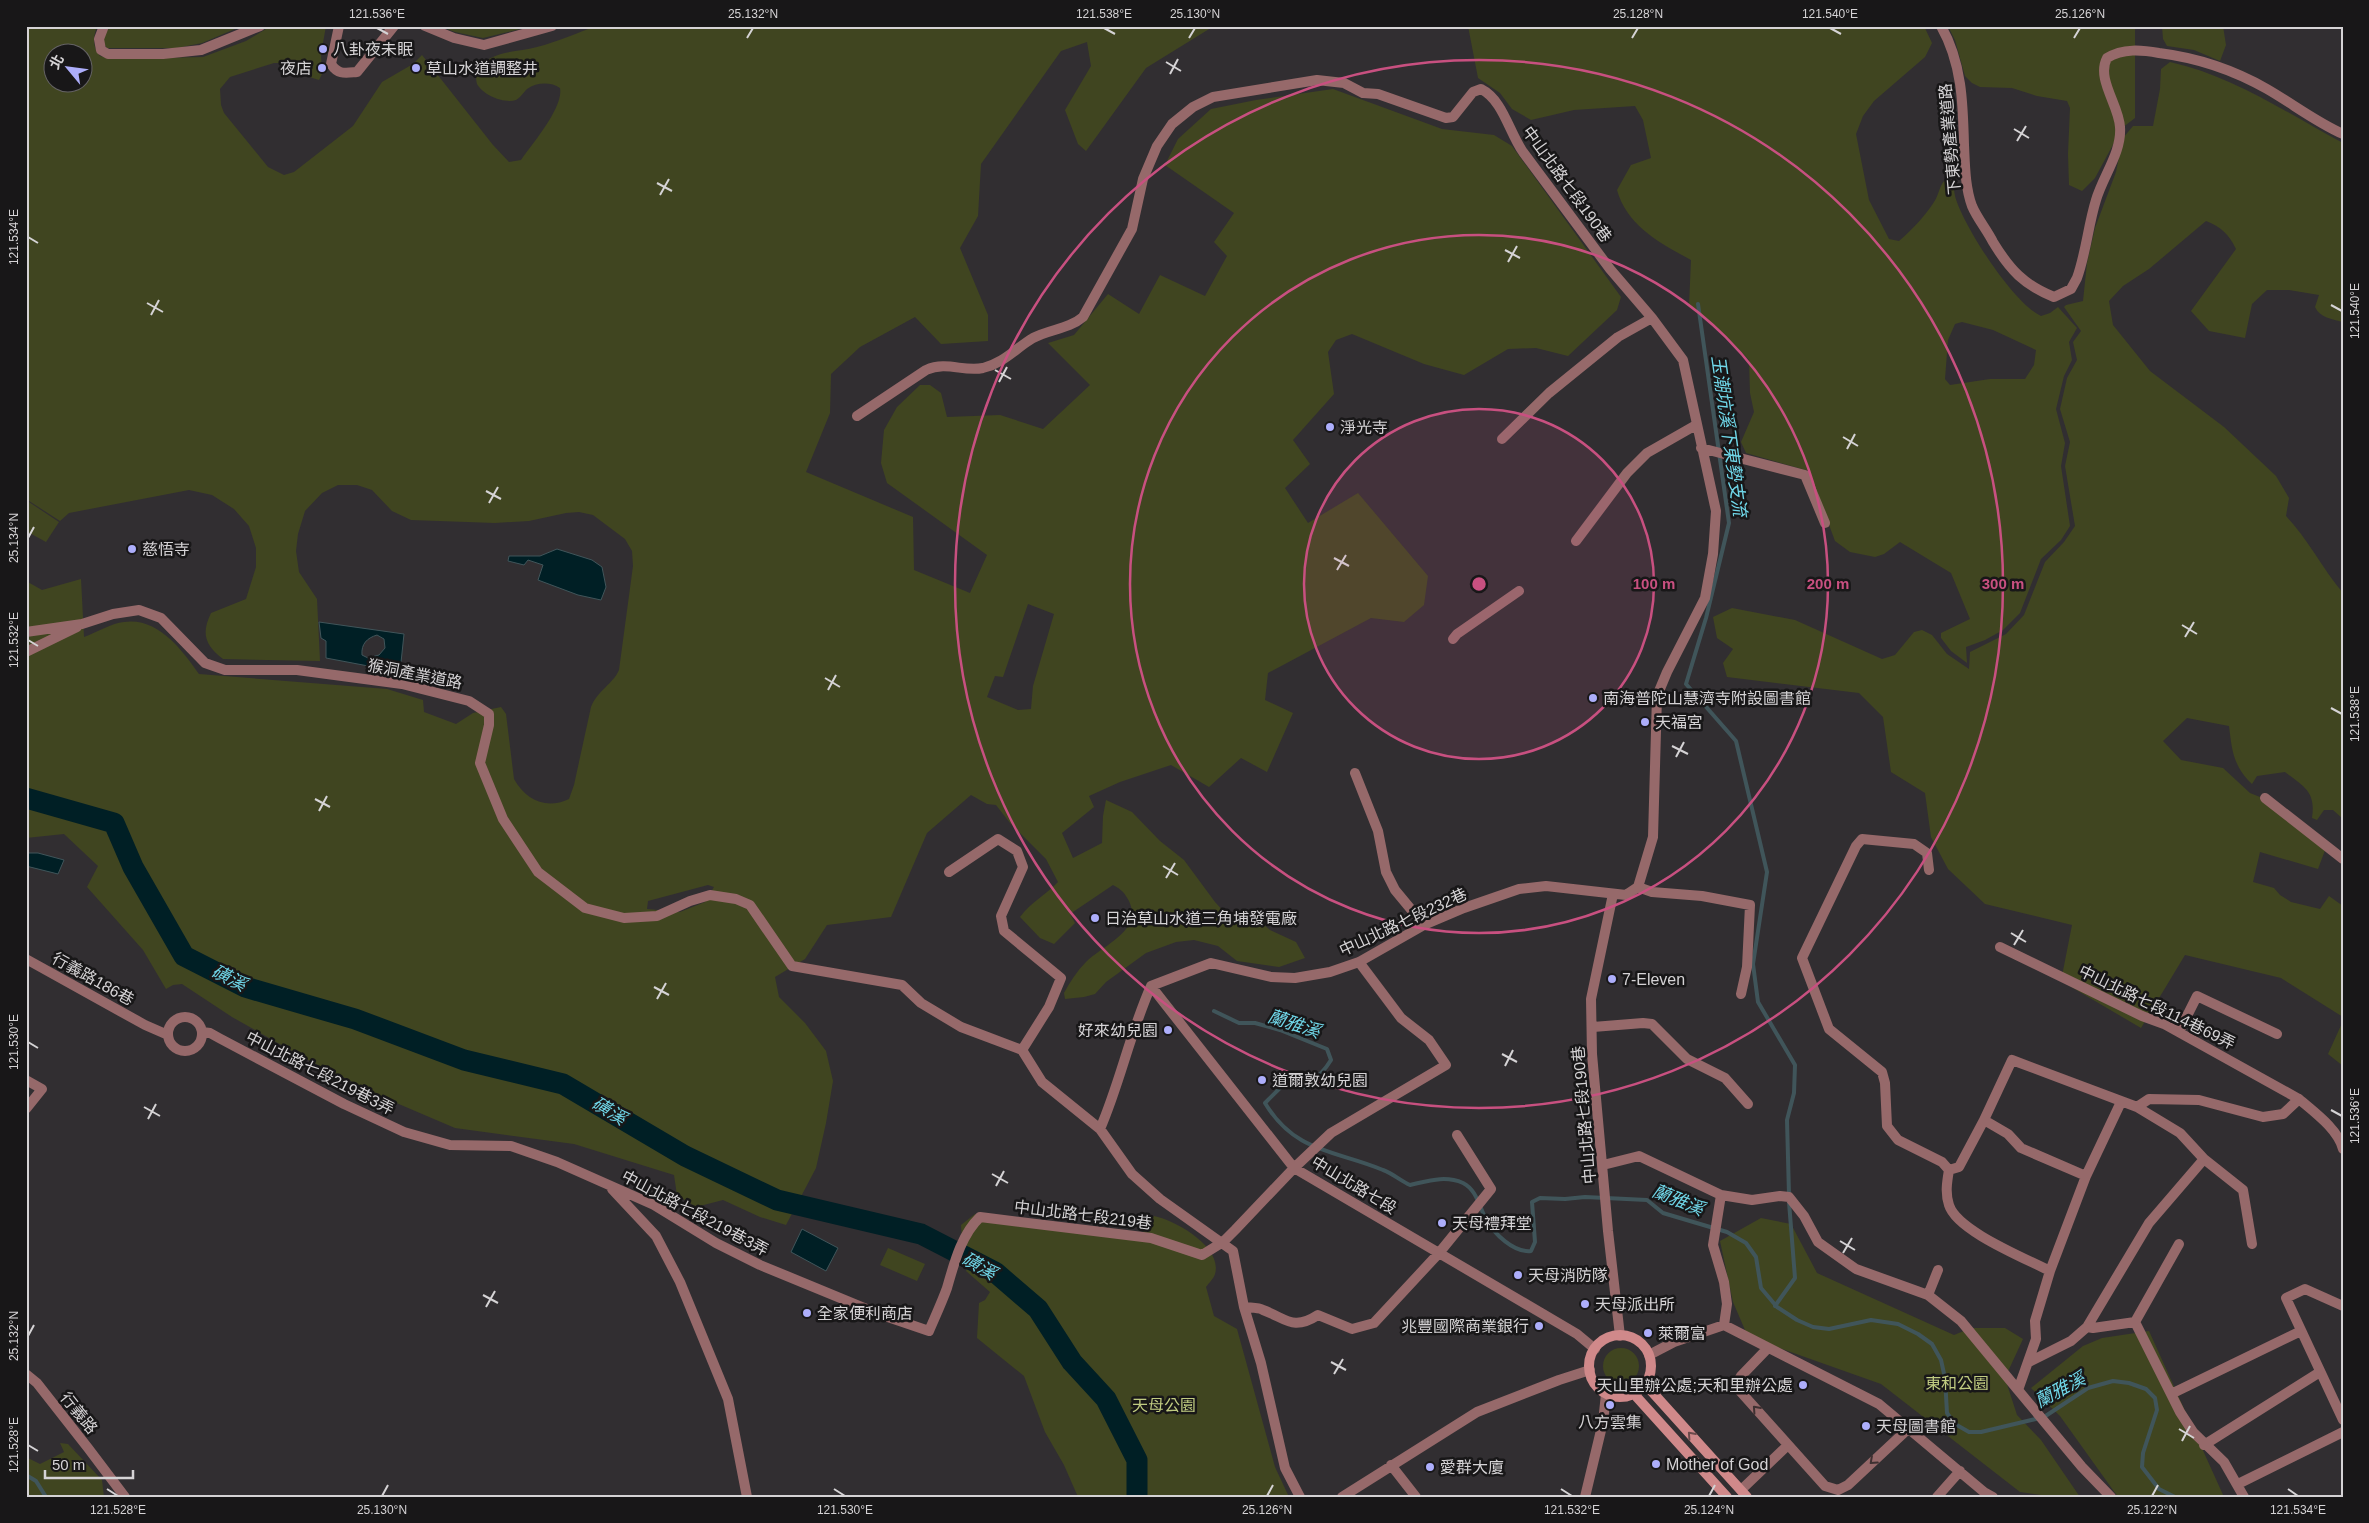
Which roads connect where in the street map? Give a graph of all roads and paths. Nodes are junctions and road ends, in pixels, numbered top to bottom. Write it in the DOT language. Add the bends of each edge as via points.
graph roads {
  1 [pos="104,26"];
  2 [pos="260,26"];
  3 [pos="339,26"];
  4 [pos="394,26"];
  5 [pos="425,26"];
  6 [pos="552,26"];
  7 [pos="1941,26"];
  8 [pos="2343,134"];
  9 [pos="1652,318"];
  10 [pos="857,416"];
  11 [pos="1696,425"];
  12 [pos="1502,439"];
  13 [pos="1701,448"];
  14 [pos="1825,523"];
  15 [pos="1576,541"];
  16 [pos="1519,591"];
  17 [pos="82,624"];
  18 [pos="26,632"];
  19 [pos="1452,639"];
  20 [pos="26,652"];
  21 [pos="1354,773"];
  22 [pos="2265,798"];
  23 [pos="2343,858"];
  24 [pos="1929,870"];
  25 [pos="950,872"];
  26 [pos="1638,887"];
  27 [pos="1613,894"];
  28 [pos="1424,926"];
  29 [pos="2000,947"];
  30 [pos="26,959"];
  31 [pos="1359,962"];
  32 [pos="1150,986"];
  33 [pos="1741,994"];
  34 [pos="172,1024"];
  35 [pos="145,1025"];
  36 [pos="1593,1026"];
  37 [pos="202,1032"];
  38 [pos="2179,1032"];
  39 [pos="2277,1034"];
  40 [pos="168,1035"];
  41 [pos="220,1038"];
  42 [pos="199,1044"];
  43 [pos="1022,1050"];
  44 [pos="26,1080"];
  45 [pos="2299,1099"];
  46 [pos="2121,1102"];
  47 [pos="1748,1104"];
  48 [pos="2137,1107"];
  49 [pos="26,1109"];
  50 [pos="1984,1120"];
  51 [pos="1100,1130"];
  52 [pos="1457,1135"];
  53 [pos="2343,1150"];
  54 [pos="2204,1159"];
  55 [pos="1603,1165"];
  56 [pos="1294,1168"];
  57 [pos="1948,1170"];
  58 [pos="2086,1176"];
  59 [pos="608,1185"];
  60 [pos="1721,1195"];
  61 [pos="970,1230"];
  62 [pos="1223,1242"];
  63 [pos="2179,1244"];
  64 [pos="2252,1244"];
  65 [pos="1439,1253"];
  66 [pos="1938,1270"];
  67 [pos="2050,1271"];
  68 [pos="1928,1295"];
  69 [pos="2343,1306"];
  70 [pos="1244,1307"];
  71 [pos="2135,1322"];
  72 [pos="1724,1325"];
  73 [pos="2087,1326"];
  74 [pos="2301,1331"];
  75 [pos="1620,1336"];
  76 [pos="1768,1348"];
  77 [pos="1595,1349"];
  78 [pos="1649,1356"];
  79 [pos="2029,1362"];
  80 [pos="1590,1370"];
  81 [pos="2320,1372"];
  82 [pos="26,1374"];
  83 [pos="1645,1384"];
  84 [pos="2018,1390"];
  85 [pos="1606,1394"];
  86 [pos="1634,1394"];
  87 [pos="2171,1394"];
  88 [pos="2343,1420"];
  89 [pos="1909,1428"];
  90 [pos="2343,1432"];
  91 [pos="1788,1445"];
  92 [pos="2204,1445"];
  93 [pos="1391,1464"];
  94 [pos="1960,1471"];
  95 [pos="2238,1484"];
  96 [pos="1744,1493"];
  97 [pos="125,1497"];
  98 [pos="747,1497"];
  99 [pos="1300,1497"];
  100 [pos="1342,1497"];
  101 [pos="1416,1497"];
  102 [pos="1586,1497"];
  103 [pos="1727,1497"];
  104 [pos="1937,1497"];
  105 [pos="1993,1497"];
  106 [pos="2111,1497"];
  107 [pos="2244,1497"];
  1 -- 2 [label="street" via="99,39 101,50 108,54 201,50"];
  3 -- 4 [label="street" via="331,64 343,74 357,72"];
  5 -- 6 [label="street" via="454,38 484,45"];
  7 -- 8 [label="street, 下東勢產業道路" via="1955,54 1962,85 1965,174 1972,206 2016,274 2027,284 2054,297 2071,289 2077,278 2096,198 2119,143 2119,120 2103,70 2107,58 2114,54 2145,50 2195,58 2240,74 2324,126"];
  9 -- 10 [label="street, 中山北路七段190巷" via="1610,269 1523,152 1504,113 1488,92 1481,89 1473,92 1453,117 1446,118 1378,94 1363,93 1344,83 1317,80 1213,97 1193,107 1172,124 1157,146 1143,178 1132,229 1083,317 1077,322 1032,338 981,369 931,368"];
  9 -- 11 [label="street, 中山北路七段190巷" via="1683,360"];
  9 -- 12 [label="street" via="1618,337 1549,393"];
  11 -- 13 [label="street, 中山北路七段190巷"];
  11 -- 15 [label="street" via="1647,453 1626,474"];
  13 -- 14 [label="street" via="1805,475"];
  13 -- 26 [label="street, 中山北路七段190巷" via="1716,511 1713,554 1705,598 1657,696 1653,837"];
  16 -- 19 [label="street"];
  17 -- 18 [label="street, 猴洞產業道路"];
  17 -- 20 [label="street"];
  17 -- 43 [label="street, 猴洞產業道路" via="139,610 161,618 205,663 225,670 297,670 345,676 402,684 475,703 489,714 480,763 503,819 538,872 585,908 624,918 657,916 710,895 736,898 750,905 792,966 902,985 921,1003 961,1026"];
  21 -- 28 [label="street" via="1378,831 1386,872 1395,890"];
  22 -- 23 [label="street"];
  24 -- 57 [label="street" via="1927,854 1914,844 1862,840 1856,846 1802,958 1829,1029 1882,1072 1887,1126 1898,1140 1942,1162"];
  25 -- 43 [label="street" via="998,838 1017,851 1023,867 1002,916 1004,931 1061,978 1049,1007"];
  26 -- 27 [label="street" via="1626,895"];
  26 -- 33 [label="street" via="1652,892 1750,904 1748,967"];
  27 -- 28 [label="street, 中山北路七段232巷" via="1546,886 1519,889"];
  27 -- 36 [label="street, 中山北路七段190巷" via="1591,999"];
  28 -- 31 [label="street, 中山北路七段232巷"];
  29 -- 38 [label="street, 中山北路七段114巷69弄"];
  30 -- 35 [label="street, 行義路186巷"];
  31 -- 32 [label="street, 中山北路七段232巷" via="1330,972 1295,978 1271,977 1211,963"];
  31 -- 56 [label="street, 中山北路七段219巷" via="1401,1018 1429,1040 1446,1065 1331,1133"];
  32 -- 51 [label="street"];
  32 -- 56 [label="street, 中山北路七段"];
  34 -- 35 [label="street, 行義路186巷" via="163,1027"];
  34 -- 37 [label="street" via="181,1017 192,1019"];
  34 -- 40 [label="street"];
  35 -- 40 [label="street, 行義路186巷"];
  36 -- 47 [label="street" via="1652,1024 1687,1059 1725,1078"];
  36 -- 55 [label="street, 中山北路七段190巷" via="1592,1054"];
  37 -- 41 [label="street, 中山北路七段219巷3弄"];
  37 -- 42 [label="street"];
  38 -- 39 [label="street" via="2197,996"];
  38 -- 45 [label="street, 中山北路七段114巷69弄"];
  40 -- 42 [label="street" via="178,1049 189,1050"];
  41 -- 42 [label="street, 中山北路七段219巷3弄"];
  41 -- 59 [label="street, 中山北路七段219巷3弄" via="404,1132 450,1145 511,1146"];
  43 -- 51 [label="street, 中山北路七段219巷" via="1042,1082"];
  44 -- 49 [label="street" via="42,1088"];
  45 -- 48 [label="street" via="2283,1114 2263,1117 2199,1100 2149,1099"];
  45 -- 53 [label="street, 中山北路七段114巷69弄" via="2321,1118 2341,1142"];
  46 -- 48 [label="street"];
  46 -- 50 [label="street" via="2012,1060"];
  46 -- 58 [label="street"];
  48 -- 54 [label="street" via="2180,1133"];
  50 -- 57 [label="street" via="1959,1167"];
  50 -- 58 [label="street" via="2008,1134 2021,1148"];
  51 -- 62 [label="street, 中山北路七段219巷" via="1132,1174 1160,1199"];
  52 -- 65 [label="street" via="1491,1190"];
  54 -- 64 [label="street" via="2243,1190"];
  54 -- 73 [label="street" via="2149,1223"];
  55 -- 60 [label="street" via="1639,1156"];
  55 -- 75 [label="street, 中山北路七段190巷"];
  56 -- 62 [label="street, 中山北路七段219巷"];
  56 -- 65 [label="street, 中山北路七段"];
  57 -- 67 [label="street" via="1946,1190 1949,1206 1957,1219 1972,1231"];
  58 -- 67 [label="street"];
  59 -- 61 [label="street, 中山北路七段219巷3弄" via="654,1205 716,1243 760,1265 928,1331 947,1288 951,1268"];
  59 -- 98 [label="street" via="656,1236 680,1282 728,1399"];
  60 -- 68 [label="street" via="1752,1200 1789,1197 1818,1242 1856,1269"];
  60 -- 72 [label="street" via="1713,1245 1724,1282"];
  61 -- 62 [label="street, 中山北路七段219巷" via="980,1217 1151,1238 1202,1255"];
  62 -- 70 [label="street" via="1234,1254"];
  63 -- 71 [label="street"];
  65 -- 70 [label="street" via="1374,1323 1352,1329 1318,1315 1306,1323 1287,1323 1262,1309"];
  65 -- 77 [label="street, 中山北路七段" via="1578,1334"];
  66 -- 68 [label="street"];
  67 -- 79 [label="street" via="2035,1321 2036,1339"];
  68 -- 84 [label="street" via="1961,1321"];
  69 -- 74 [label="street" via="2305,1289 2286,1298"];
  70 -- 99 [label="street" via="1261,1363 1285,1468"];
  71 -- 73 [label="street"];
  71 -- 87 [label="street"];
  72 -- 76 [label="street"];
  72 -- 78 [label="street" via="1674,1342"];
  73 -- 79 [label="street" via="2071,1341"];
  74 -- 81 [label="street"];
  74 -- 87 [label="street"];
  75 -- 77 [label="main road" via="1606,1339"];
  75 -- 78 [label="main road" via="1628,1336 1641,1343"];
  76 -- 89 [label="street" via="1879,1404"];
  91 -- 76 [label="street, one-way" via="1739,1390 1737,1383"];
  77 -- 80 [label="main road"];
  78 -- 83 [label="main road" via="1651,1370"];
  79 -- 84 [label="street"];
  80 -- 85 [label="main road" via="1595,1384"];
  80 -- 93 [label="street" via="1477,1412"];
  81 -- 88 [label="street"];
  81 -- 92 [label="street"];
  82 -- 97 [label="street, 行義路"];
  83 -- 86 [label="main road"];
  96 -- 83 [label="main road, one-way"];
  84 -- 106 [label="street"];
  85 -- 86 [label="main road" via="1620,1397"];
  85 -- 102 [label="street"];
  86 -- 103 [label="main road"];
  87 -- 92 [label="street" via="2192,1432"];
  89 -- 91 [label="street, one-way" via="1848,1485 1838,1490 1825,1486"];
  89 -- 94 [label="street"];
  90 -- 95 [label="street"];
  91 -- 96 [label="street"];
  92 -- 95 [label="street" via="2224,1462"];
  93 -- 100 [label="street"];
  93 -- 101 [label="street"];
  94 -- 104 [label="street"];
  94 -- 105 [label="street"];
  95 -- 107 [label="street"];
}
